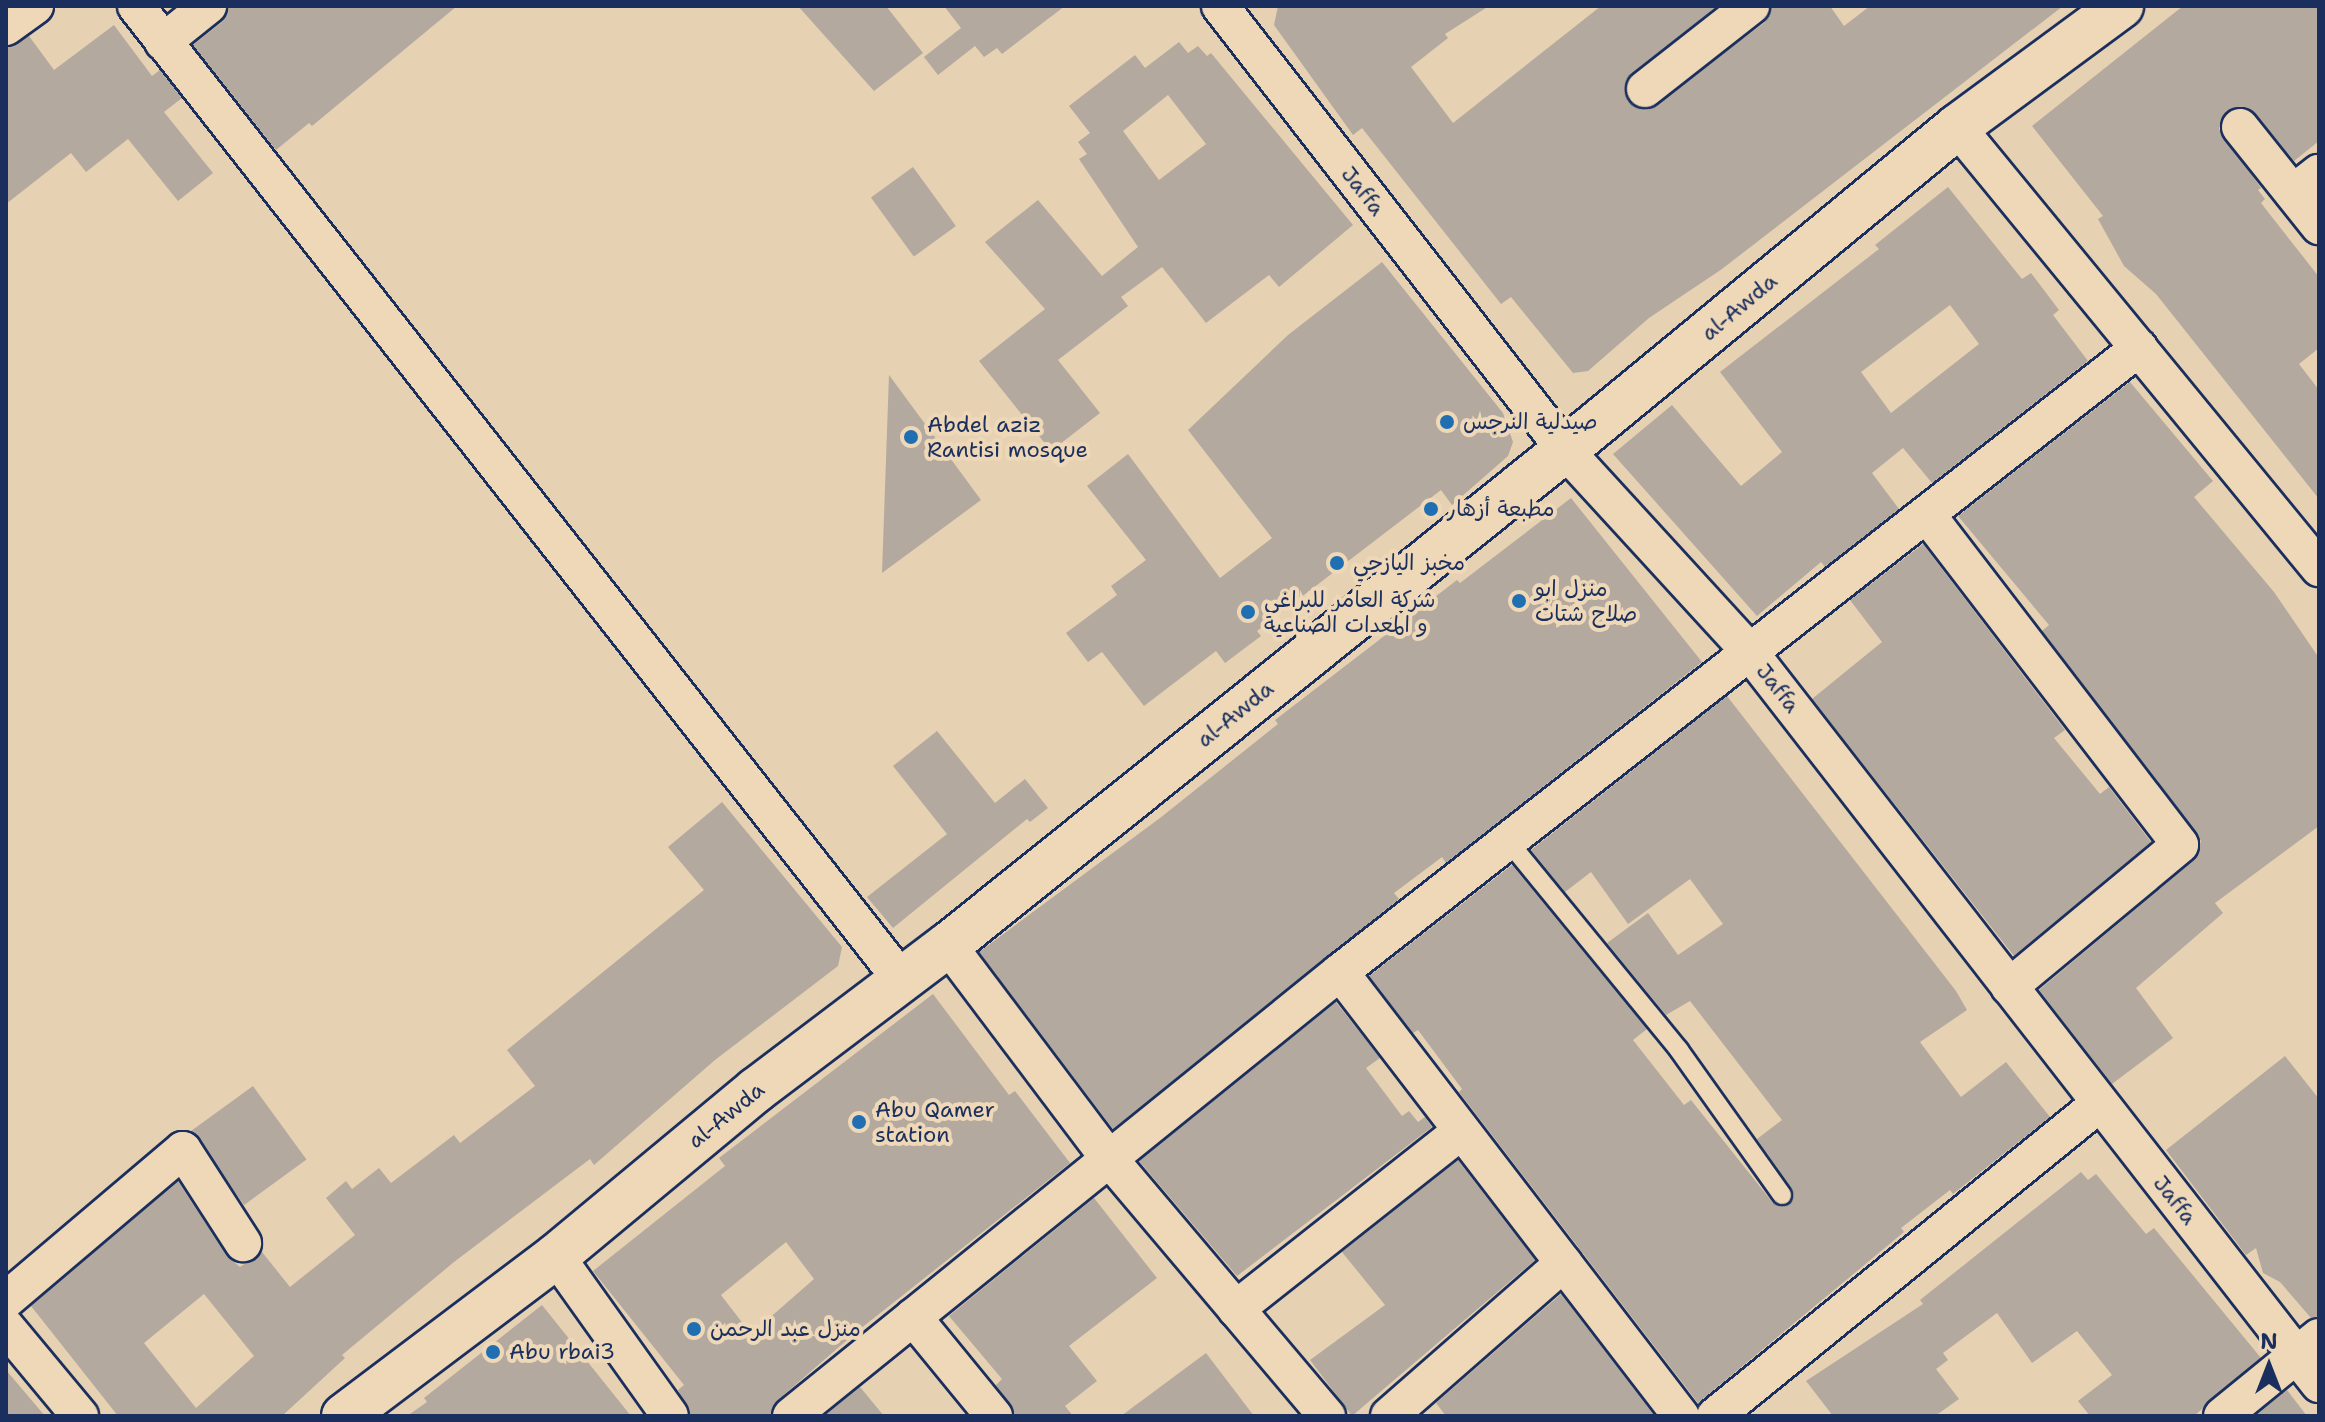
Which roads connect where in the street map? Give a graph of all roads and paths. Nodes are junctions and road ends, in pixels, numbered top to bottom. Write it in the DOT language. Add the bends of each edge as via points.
graph roads {
  1 [pos="35,6"];
  2 [pos="136,6"];
  3 [pos="208,6"];
  4 [pos="1220,6"];
  5 [pos="1751,6"];
  6 [pos="2121,6"];
  7 [pos="6,27"];
  8 [pos="163,42"];
  9 [pos="1645,89"];
  10 [pos="1957,127"];
  11 [pos="2240,127"];
  12 [pos="2306,183"];
  13 [pos="2319,226"];
  14 [pos="2139,348"];
  15 [pos="1565,450"];
  16 [pos="1928,516"];
  17 [pos="2319,568"];
  18 [pos="1748,650"];
  19 [pos="1508,841"];
  20 [pos="948,945"];
  21 [pos="1340,972"];
  22 [pos="900,978"];
  23 [pos="2009,987"];
  24 [pos="2099,1104"];
  25 [pos="1461,1131"];
  26 [pos="1107,1156"];
  27 [pos="1782,1195"];
  28 [pos="243,1243"];
  29 [pos="556,1256"];
  30 [pos="1564,1263"];
  31 [pos="6,1300"];
  32 [pos="1236,1309"];
  33 [pos="913,1317"];
  34 [pos="6,1327"];
  35 [pos="2308,1346"];
  36 [pos="2319,1384"];
  37 [pos="80,1416"];
  38 [pos="344,1416"];
  39 [pos="670,1416"];
  40 [pos="791,1416"];
  41 [pos="994,1416"];
  42 [pos="1327,1416"];
  43 [pos="1389,1416"];
  44 [pos="1681,1416"];
  45 [pos="1715,1416"];
  46 [pos="2222,1416"];
  1 -- 7 [label="street"];
  2 -- 8 [label="street"];
  3 -- 8 [label="street"];
  4 -- 15 [label="street, Jaffa"];
  5 -- 9 [label="street"];
  6 -- 10 [label="main road, al-Awda"];
  8 -- 22 [label="street"];
  10 -- 14 [label="street"];
  10 -- 15 [label="main road, al-Awda"];
  11 -- 12 [label="street"];
  12 -- 13 [label="street"];
  14 -- 16 [label="street"];
  14 -- 17 [label="street"];
  15 -- 18 [label="street, Jaffa"];
  15 -- 20 [label="main road, al-Awda"];
  16 -- 18 [label="street"];
  16 -- 23 [label="street" via="2180,845"];
  18 -- 19 [label="street"];
  18 -- 23 [label="street, Jaffa"];
  19 -- 21 [label="street"];
  19 -- 27 [label="lane" via="1679,1050"];
  20 -- 22 [label="main road, al-Awda"];
  20 -- 26 [label="street"];
  21 -- 25 [label="street"];
  21 -- 26 [label="street"];
  22 -- 29 [label="main road, al-Awda"];
  23 -- 24 [label="street, Jaffa"];
  24 -- 35 [label="street, Jaffa"];
  24 -- 45 [label="street"];
  25 -- 30 [label="street"];
  25 -- 32 [label="street"];
  26 -- 32 [label="street"];
  26 -- 33 [label="street"];
  28 -- 31 [label="street" via="183,1150"];
  29 -- 38 [label="main road, al-Awda"];
  29 -- 39 [label="street"];
  30 -- 43 [label="street"];
  30 -- 44 [label="street"];
  32 -- 42 [label="street"];
  33 -- 40 [label="street"];
  33 -- 41 [label="street"];
  34 -- 37 [label="street"];
  35 -- 36 [label="street, Jaffa"];
  35 -- 46 [label="street"];
}
